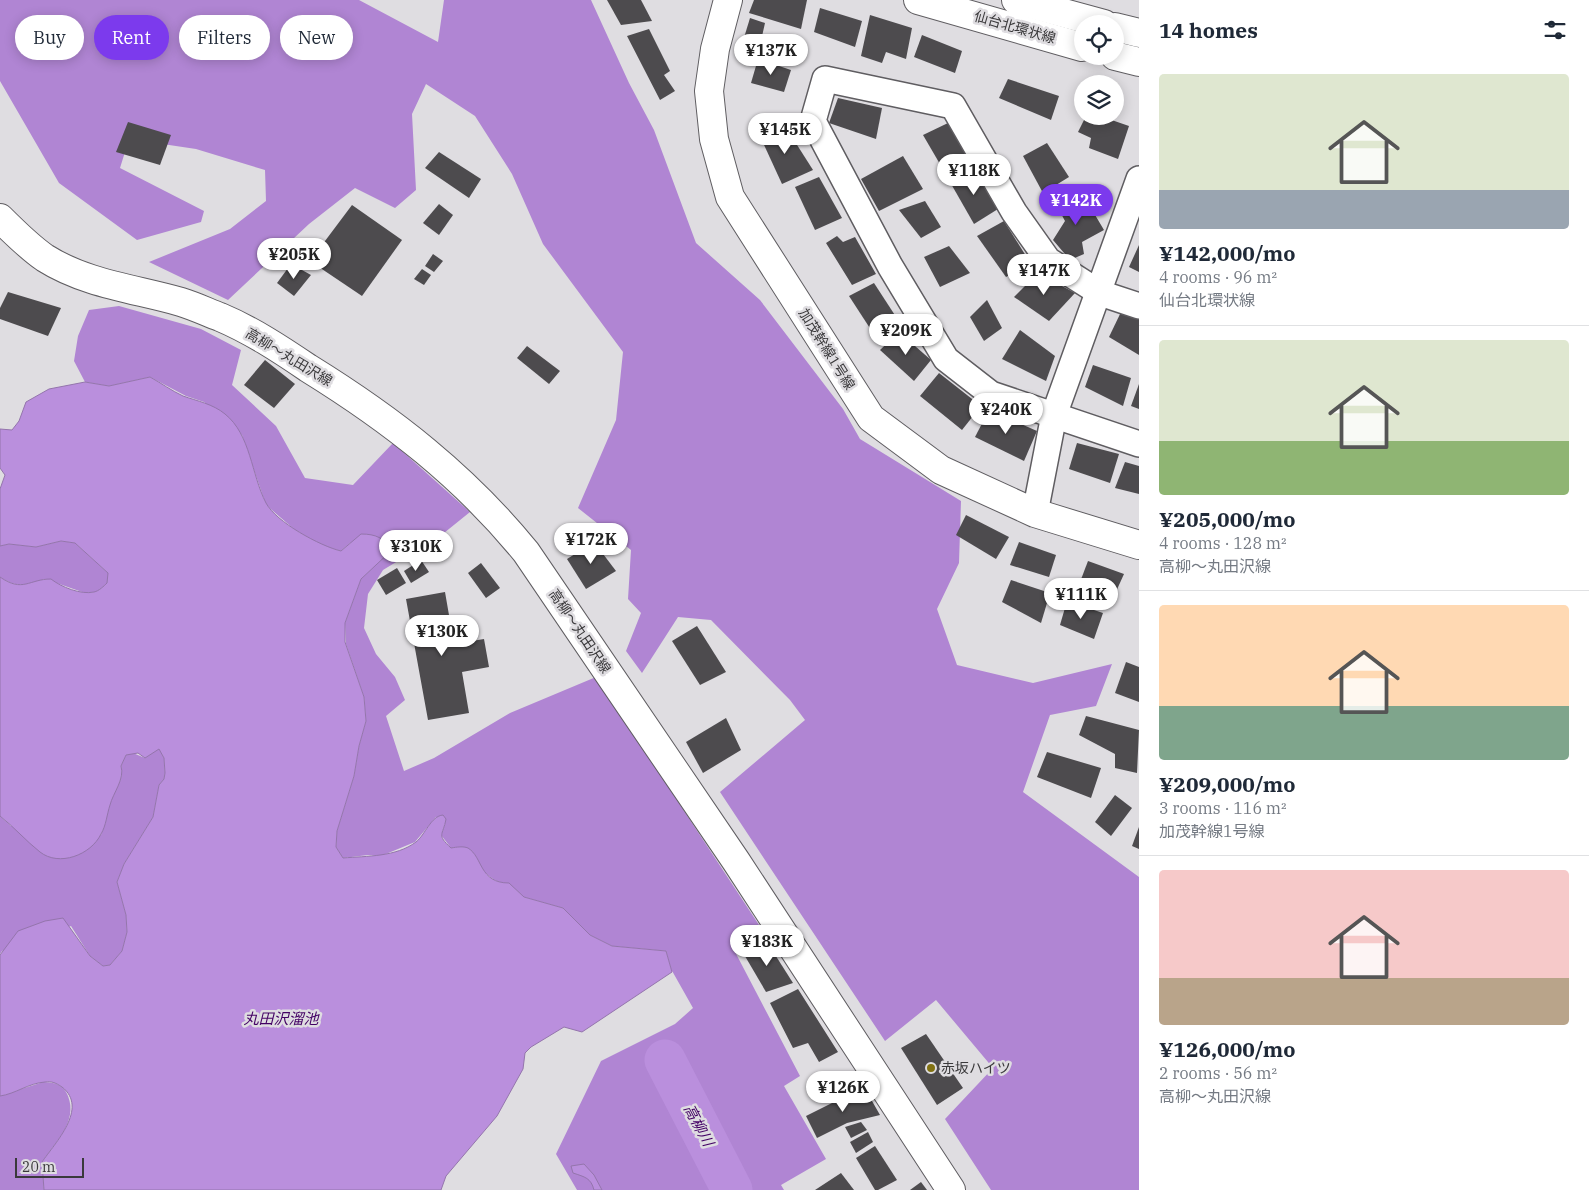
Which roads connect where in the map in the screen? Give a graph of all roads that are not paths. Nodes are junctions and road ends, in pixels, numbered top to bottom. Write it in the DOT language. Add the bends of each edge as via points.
graph roads {
  1 [pos="728,0"];
  2 [pos="918,0"];
  3 [pos="1016,0"];
  4 [pos="1074,16"];
  5 [pos="1124,29"];
  6 [pos="1139,33"];
  7 [pos="1074,45"];
  8 [pos="1124,58"];
  9 [pos="1139,62"];
  10 [pos="1139,179"];
  11 [pos="0,218"];
  12 [pos="1100,293"];
  13 [pos="1139,306"];
  14 [pos="1054,415"];
  15 [pos="1139,444"];
  16 [pos="1035,513"];
  17 [pos="1139,545"];
  18 [pos="950,1190"];
  1 -- 16 [label="street, 加茂幹線1号線" via="709,91 714,139 730,197 871,418 941,470"];
  2 -- 7 [label="street, 仙台北環状線"];
  3 -- 4 [label="street, 仙台北環状線"];
  5 -- 6 [label="street"];
  8 -- 9 [label="street"];
  10 -- 12 [label="street"];
  11 -- 18 [label="street, 高柳～丸田沢線" via="46,258 94,280 182,302 262,338 410,437 496,514 526,552 726,846"];
  12 -- 13 [label="street"];
  12 -- 14 [label="street"];
  12 -- 14 [label="street" via="1048,260 1014,212 953,106 825,79 813,121 890,266 946,359 991,394"];
  14 -- 15 [label="street"];
  14 -- 16 [label="street"];
  16 -- 17 [label="street, 加茂幹線1号線"];
}
